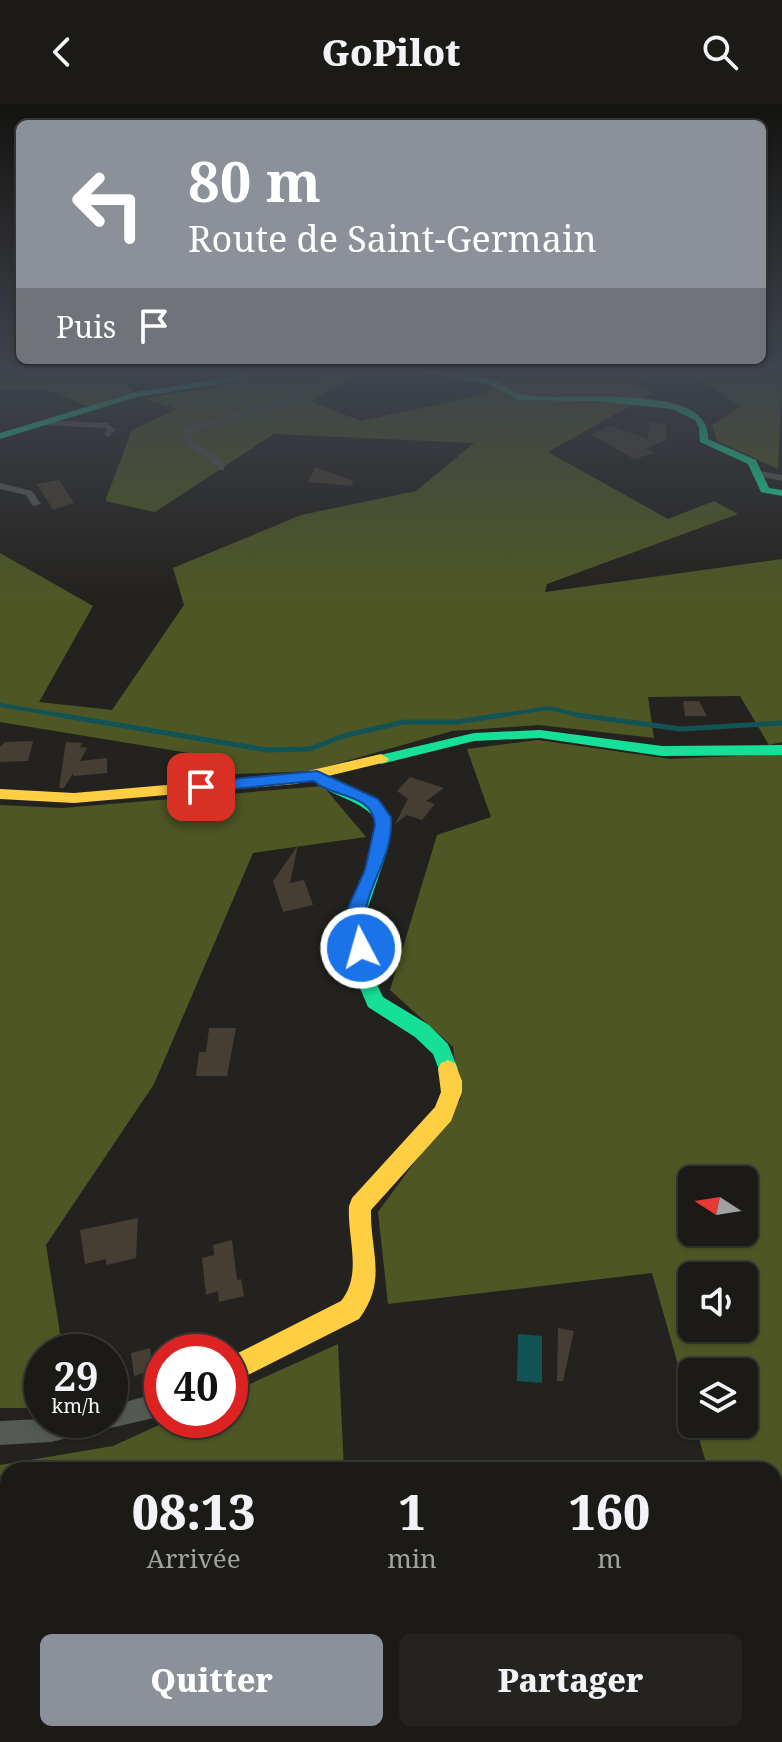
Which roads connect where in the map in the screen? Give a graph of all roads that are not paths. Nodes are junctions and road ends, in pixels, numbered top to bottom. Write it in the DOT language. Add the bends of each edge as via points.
graph roads {
  1 [pos="193,445"];
  2 [pos="715,445"];
  3 [pos="221,468"];
  4 [pos="755,473"];
  5 [pos="782,478"];
  6 [pos="0,486"];
  7 [pos="782,493"];
  8 [pos="36,504"];
  9 [pos="782,750"];
  10 [pos="317,776"];
  11 [pos="0,794"];
  12 [pos="248,1362"];
  13 [pos="24,1432"];
  14 [pos="0,1433"];
  1 -- 3 [label="street"];
  2 -- 4 [label="street" via="752,462"];
  4 -- 5 [label="street"];
  4 -- 7 [label="street" via="765,490"];
  6 -- 8 [label="street" via="29,493"];
  9 -- 10 [label="street" via="662,751 540,734 474,737"];
  10 -- 11 [label="street" via="74,798"];
  10 -- 12 [label="street" via="365,797 383,817 379,852 355,919 363,974 375,1002 432,1040 451,1068 454,1083 443,1114 360,1206 356,1222 367,1280 364,1298"];
  13 -- 14 [label="street"];
}
